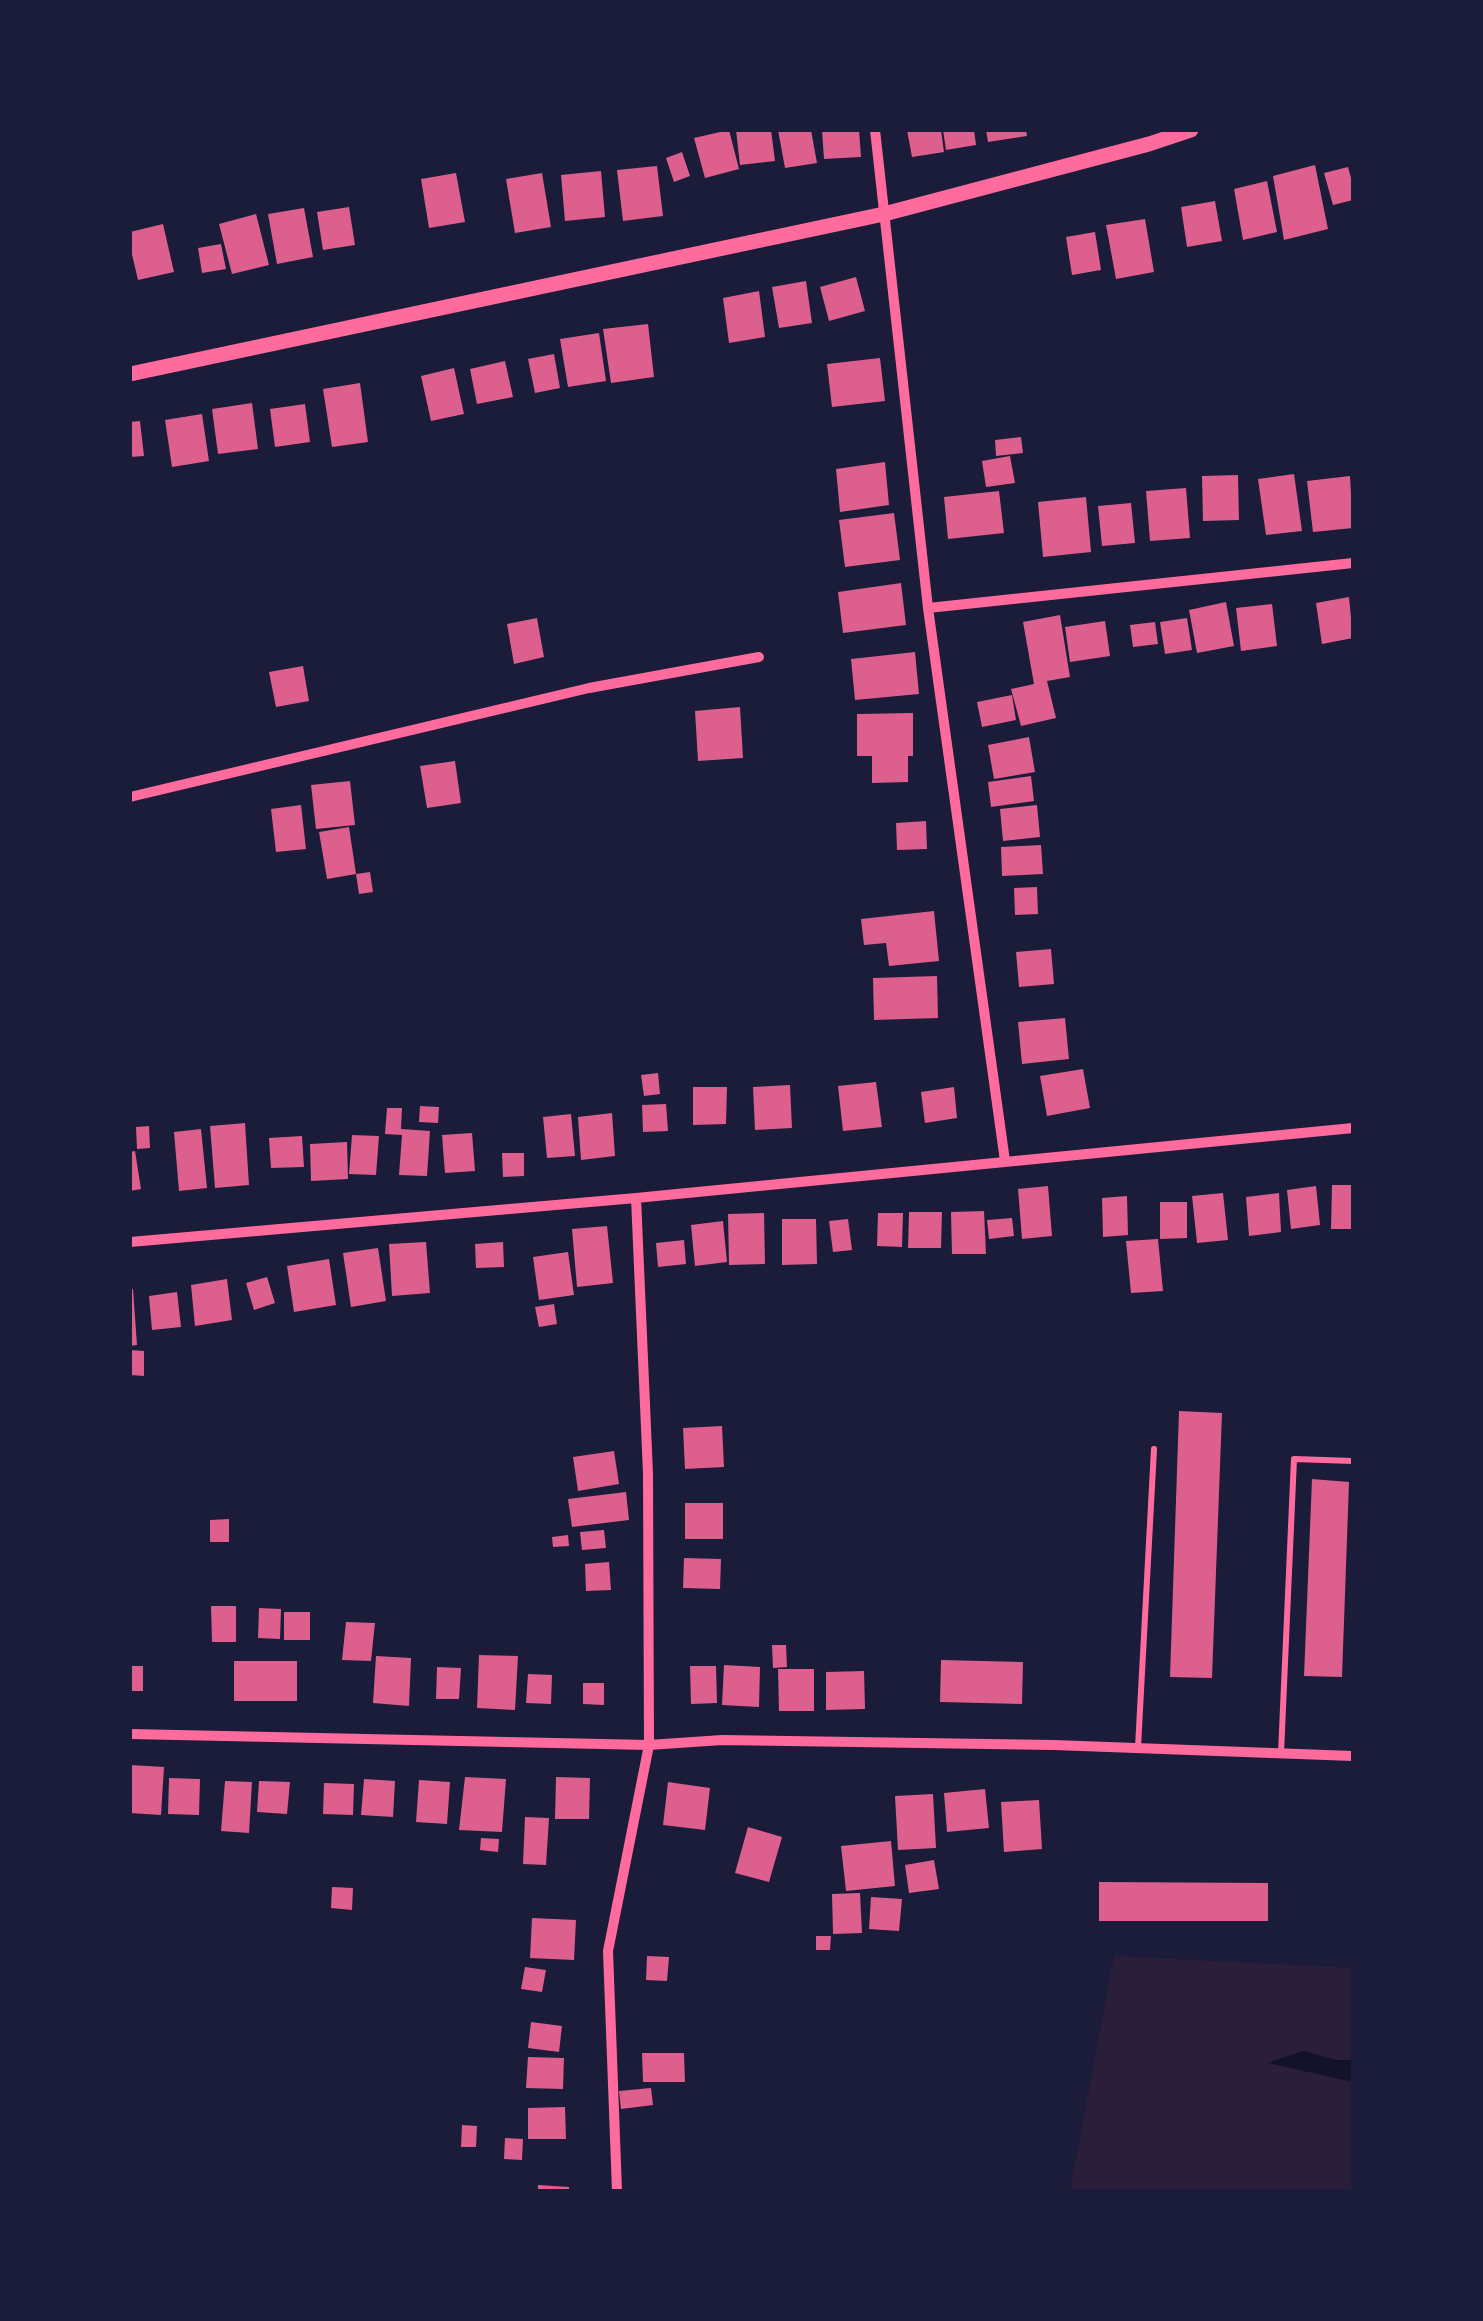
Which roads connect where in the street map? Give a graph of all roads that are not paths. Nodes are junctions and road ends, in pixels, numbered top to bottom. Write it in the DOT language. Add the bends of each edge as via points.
graph roads {
  1 [pos="875,130"];
  2 [pos="1191,130"];
  3 [pos="884,214"];
  4 [pos="130,374"];
  5 [pos="1353,563"];
  6 [pos="928,608"];
  7 [pos="759,657"];
  8 [pos="130,798"];
  9 [pos="1353,1128"];
  10 [pos="1006,1162"];
  11 [pos="636,1198"];
  12 [pos="130,1242"];
  13 [pos="1154,1449"];
  14 [pos="1353,1461"];
  15 [pos="130,1734"];
  16 [pos="649,1745"];
  17 [pos="1138,1748"];
  18 [pos="1281,1753"];
  19 [pos="1353,1756"];
  20 [pos="617,2191"];
  1 -- 3 [label="street"];
  2 -- 3 [label="street"];
  3 -- 4 [label="street"];
  3 -- 6 [label="street"];
  5 -- 6 [label="street"];
  6 -- 10 [label="street"];
  7 -- 8 [label="street" via="589,688"];
  9 -- 10 [label="street"];
  10 -- 11 [label="street"];
  11 -- 12 [label="street"];
  11 -- 16 [label="street" via="648,1474"];
  13 -- 17 [label="lane"];
  14 -- 18 [label="lane" via="1294,1459"];
  15 -- 16 [label="street"];
  16 -- 17 [label="street" via="722,1740"];
  16 -- 20 [label="street" via="608,1951"];
  17 -- 18 [label="street"];
  18 -- 19 [label="street"];
}
